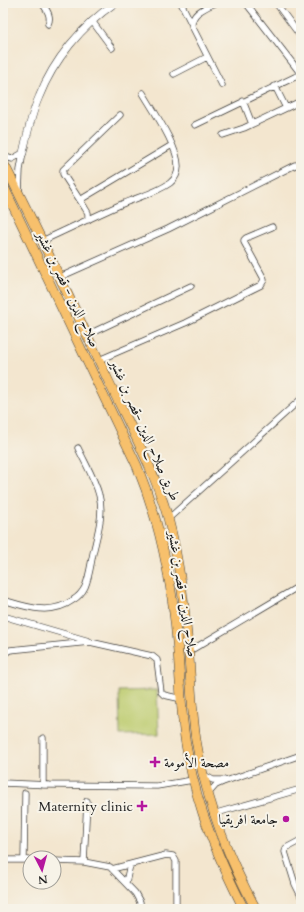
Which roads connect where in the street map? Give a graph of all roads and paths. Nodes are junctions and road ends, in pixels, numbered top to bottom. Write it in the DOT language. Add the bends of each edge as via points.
graph roads {
  1 [pos="42,3"];
  2 [pos="115,3"];
  3 [pos="181,3"];
  4 [pos="215,3"];
  5 [pos="246,3"];
  6 [pos="276,3"];
  7 [pos="92,22"];
  8 [pos="191,23"];
  9 [pos="48,24"];
  10 [pos="301,37"];
  11 [pos="112,48"];
  12 [pos="207,57"];
  13 [pos="174,74"];
  14 [pos="301,74"];
  15 [pos="222,85"];
  16 [pos="275,86"];
  17 [pos="143,93"];
  18 [pos="301,101"];
  19 [pos="243,102"];
  20 [pos="286,108"];
  21 [pos="120,115"];
  22 [pos="252,124"];
  23 [pos="195,125"];
  24 [pos="223,135"];
  25 [pos="172,145"];
  26 [pos="23,153"];
  27 [pos="3,156"];
  28 [pos="3,162"];
  29 [pos="300,165"];
  30 [pos="3,185"];
  31 [pos="19,193"];
  32 [pos="80,200"];
  33 [pos="88,220"];
  34 [pos="272,227"];
  35 [pos="42,241"];
  36 [pos="60,277"];
  37 [pos="191,286"];
  38 [pos="87,335"];
  39 [pos="99,360"];
  40 [pos="104,370"];
  41 [pos="94,375"];
  42 [pos="301,399"];
  43 [pos="78,448"];
  44 [pos="168,519"];
  45 [pos="301,585"];
  46 [pos="3,600"];
  47 [pos="3,616"];
  48 [pos="93,642"];
  49 [pos="188,652"];
  50 [pos="3,657"];
  51 [pos="182,699"];
  52 [pos="43,738"];
  53 [pos="301,755"];
  54 [pos="204,775"];
  55 [pos="193,780"];
  56 [pos="229,780"];
  57 [pos="3,783"];
  58 [pos="43,785"];
  59 [pos="301,789"];
  60 [pos="25,793"];
  61 [pos="208,794"];
  62 [pos="87,801"];
  63 [pos="214,814"];
  64 [pos="301,840"];
  65 [pos="27,850"];
  66 [pos="22,859"];
  67 [pos="3,860"];
  68 [pos="62,861"];
  69 [pos="84,862"];
  70 [pos="130,865"];
  71 [pos="112,869"];
  72 [pos="126,882"];
  73 [pos="301,896"];
  74 [pos="140,909"];
  75 [pos="176,909"];
  76 [pos="244,909"];
  77 [pos="256,909"];
  1 -- 9 [label="street" via="50,16"];
  2 -- 7 [label="street"];
  3 -- 8 [label="street"];
  4 -- 8 [label="street" via="195,14"];
  5 -- 14 [label="street"];
  6 -- 10 [label="street"];
  7 -- 11 [label="street"];
  7 -- 26 [label="street" via="66,50 45,83"];
  8 -- 12 [label="street"];
  12 -- 13 [label="street"];
  12 -- 15 [label="street"];
  14 -- 16 [label="street"];
  16 -- 19 [label="street"];
  16 -- 20 [label="street"];
  17 -- 25 [label="street"];
  18 -- 20 [label="street"];
  19 -- 22 [label="street"];
  19 -- 23 [label="street"];
  20 -- 22 [label="street"];
  21 -- 32 [label="street" via="63,170"];
  22 -- 24 [label="street"];
  25 -- 32 [label="street"];
  25 -- 33 [label="street" via="178,166 173,180"];
  26 -- 27 [label="street" via="12,159"];
  26 -- 31 [label="street"];
  28 -- 31 [label="highway, طريق صلاح الدين -قصر بن غشير"];
  29 -- 36 [label="street"];
  30 -- 41 [label="highway, صلاح الدين - قصر بن غشير"];
  31 -- 35 [label="highway, طريق صلاح الدين -قصر بن غشير"];
  32 -- 33 [label="street" via="88,213"];
  33 -- 35 [label="street"];
  34 -- 39 [label="street" via="244,240 263,277 260,285 185,323"];
  35 -- 36 [label="highway, طريق صلاح الدين -قصر بن غشير"];
  36 -- 38 [label="highway, طريق صلاح الدين -قصر بن غشير"];
  37 -- 38 [label="street"];
  38 -- 39 [label="highway, طريق صلاح الدين -قصر بن غشير"];
  39 -- 40 [label="highway, طريق صلاح الدين -قصر بن غشير"];
  40 -- 41 [label="highway"];
  40 -- 44 [label="highway, طريق صلاح الدين -قصر بن غشير" via="151,472"];
  41 -- 51 [label="highway, صلاح الدين - قصر بن غشير" via="137,466 160,531 177,640"];
  42 -- 44 [label="street"];
  43 -- 46 [label="street" via="97,489 101,506 84,588 78,597 68,604 54,608 34,608"];
  44 -- 49 [label="highway, طريق صلاح الدين -قصر بن غشير" via="178,566"];
  45 -- 49 [label="street"];
  47 -- 48 [label="street"];
  48 -- 50 [label="street" via="10,650"];
  48 -- 51 [label="street" via="156,658 161,692"];
  49 -- 54 [label="highway, طريق صلاح الدين -قصر بن غشير" via="194,723"];
  51 -- 55 [label="highway, صلاح الدين - قصر بن غشير" via="186,748"];
  52 -- 58 [label="street"];
  53 -- 56 [label="street"];
  54 -- 56 [label="street" via="213,780"];
  54 -- 61 [label="highway, طريق صلاح الدين -قصر بن غشير"];
  55 -- 58 [label="street" via="163,786"];
  55 -- 76 [label="highway, صلاح الدين - قصر بن غشير" via="216,850"];
  56 -- 61 [label="street" via="216,785"];
  57 -- 58 [label="street"];
  59 -- 63 [label="street"];
  60 -- 65 [label="street"];
  61 -- 63 [label="highway, طريق صلاح الدين -قصر بن غشير"];
  62 -- 69 [label="street"];
  63 -- 77 [label="highway, طريق صلاح الدين -قصر بن غشير" via="230,856"];
  64 -- 73 [label="street" via="286,848 285,852"];
  66 -- 67 [label="street"];
  68 -- 69 [label="street"];
  69 -- 71 [label="street"];
  70 -- 71 [label="street"];
  70 -- 72 [label="street"];
  70 -- 75 [label="street" via="166,855 173,856 176,861"];
  71 -- 72 [label="street"];
  72 -- 74 [label="street" via="139,899"];
}
